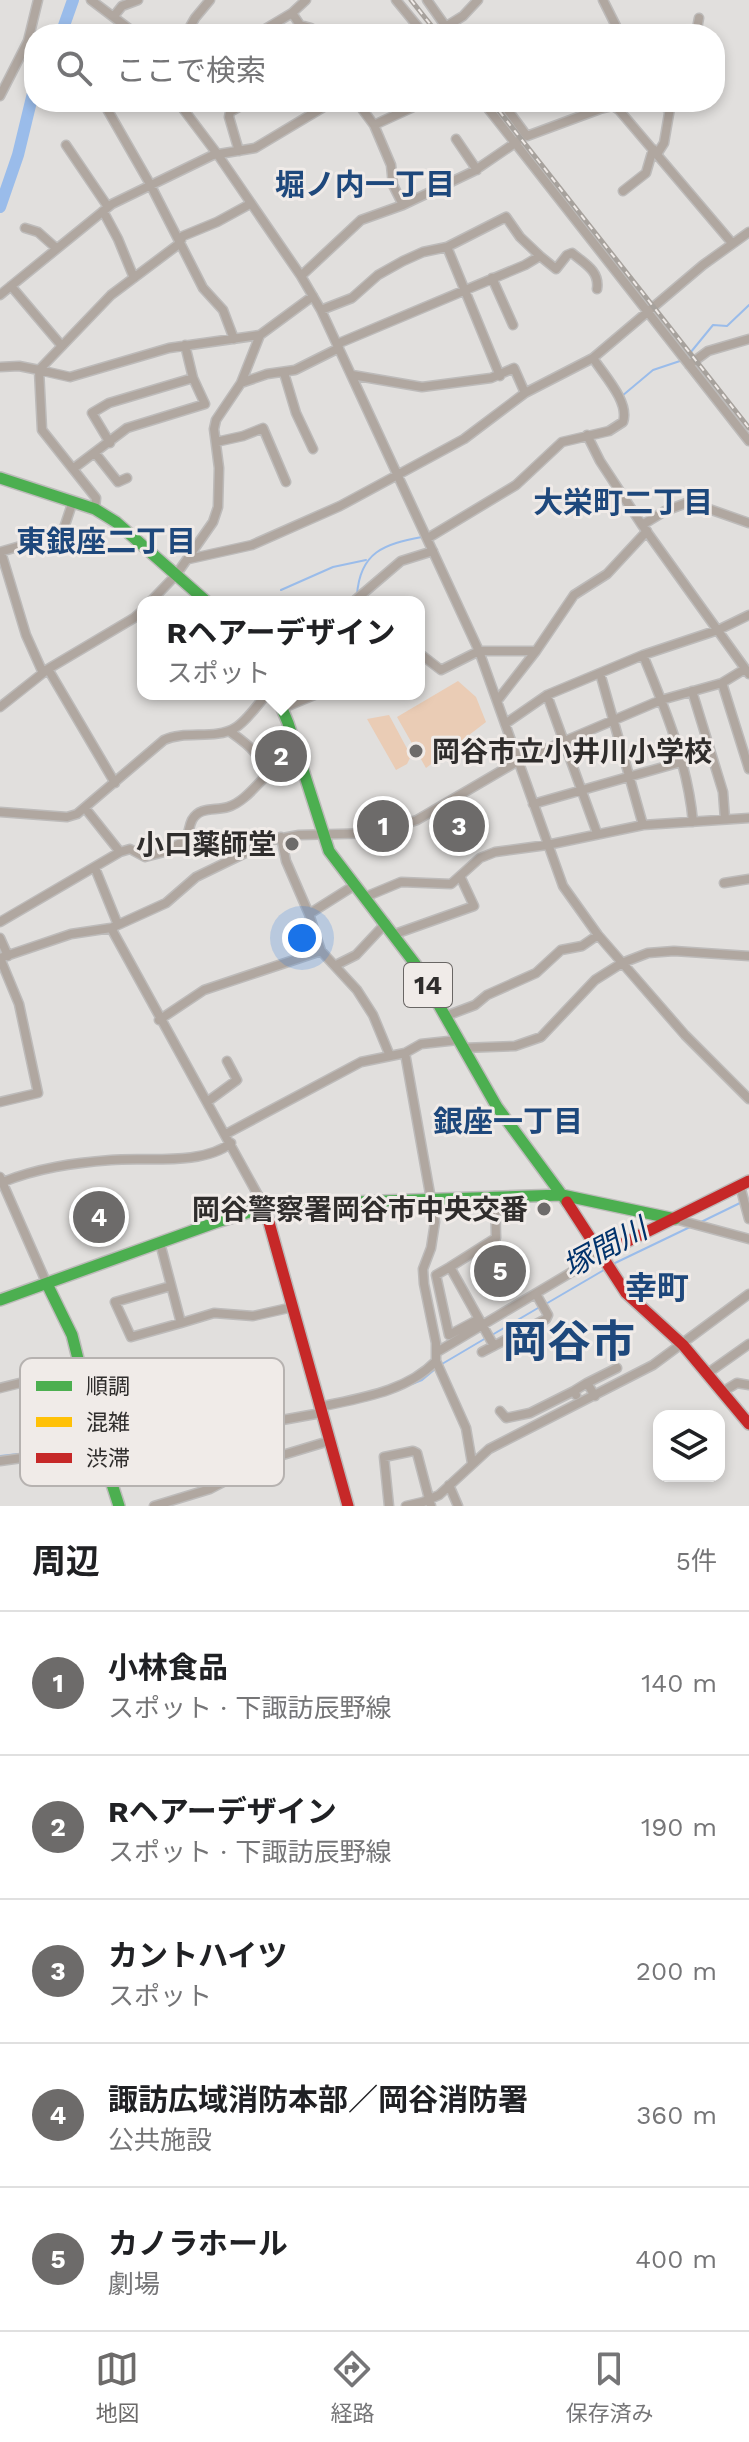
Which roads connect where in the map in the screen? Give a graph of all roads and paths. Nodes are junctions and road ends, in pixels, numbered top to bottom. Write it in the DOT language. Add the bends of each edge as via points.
graph roads {
  1 [pos="38,0"];
  2 [pos="92,0"];
  3 [pos="138,0"];
  4 [pos="210,0"];
  5 [pos="306,0"];
  6 [pos="396,0"];
  7 [pos="427,0"];
  8 [pos="478,0"];
  9 [pos="603,0"];
  10 [pos="292,13"];
  11 [pos="114,16"];
  12 [pos="699,18"];
  13 [pos="32,24"];
  14 [pos="119,24"];
  15 [pos="192,24"];
  16 [pos="274,24"];
  17 [pos="299,24"];
  18 [pos="416,24"];
  19 [pos="445,24"];
  20 [pos="455,24"];
  21 [pos="615,24"];
  22 [pos="698,24"];
  23 [pos="24,48"];
  24 [pos="0,65"];
  25 [pos="12,71"];
  26 [pos="0,96"];
  27 [pos="109,112"];
  28 [pos="186,112"];
  29 [pos="230,112"];
  30 [pos="313,112"];
  31 [pos="364,112"];
  32 [pos="402,112"];
  33 [pos="491,112"];
  34 [pos="509,112"];
  35 [pos="592,112"];
  36 [pos="621,112"];
  37 [pos="669,112"];
  38 [pos="374,125"];
  39 [pos="527,136"];
  40 [pos="456,139"];
  41 [pos="515,143"];
  42 [pos="66,145"];
  43 [pos="239,151"];
  44 [pos="655,151"];
  45 [pos="218,155"];
  46 [pos="477,170"];
  47 [pos="150,184"];
  48 [pos="623,191"];
  49 [pos="250,204"];
  50 [pos="403,205"];
  51 [pos="105,209"];
  52 [pos="25,228"];
  53 [pos="749,232"];
  54 [pos="732,243"];
  55 [pos="179,244"];
  56 [pos="447,247"];
  57 [pos="56,248"];
  58 [pos="540,256"];
  59 [pos="301,276"];
  60 [pos="134,278"];
  61 [pos="492,278"];
  62 [pos="11,286"];
  63 [pos="465,289"];
  64 [pos="597,289"];
  65 [pos="0,295"];
  66 [pos="313,296"];
  67 [pos="321,310"];
  68 [pos="648,312"];
  69 [pos="513,325"];
  70 [pos="260,335"];
  71 [pos="234,339"];
  72 [pos="749,339"];
  73 [pos="61,345"];
  74 [pos="185,345"];
  75 [pos="338,346"];
  76 [pos="593,358"];
  77 [pos="689,365"];
  78 [pos="0,367"];
  79 [pos="39,370"];
  80 [pos="284,373"];
  81 [pos="352,375"];
  82 [pos="500,376"];
  83 [pos="193,378"];
  84 [pos="241,383"];
  85 [pos="525,393"];
  86 [pos="746,429"];
  87 [pos="587,435"];
  88 [pos="749,441"];
  89 [pos="216,442"];
  90 [pos="110,443"];
  91 [pos="313,449"];
  92 [pos="95,453"];
  93 [pos="74,468"];
  94 [pos="398,476"];
  95 [pos="0,478"];
  96 [pos="127,478"];
  97 [pos="286,482"];
  98 [pos="73,501"];
  99 [pos="95,509"];
  100 [pos="749,523"];
  101 [pos="644,528"];
  102 [pos="428,538"];
  103 [pos="433,551"];
  104 [pos="1,552"];
  105 [pos="189,559"];
  106 [pos="176,575"];
  107 [pos="156,596"];
  108 [pos="200,596"];
  109 [pos="360,596"];
  110 [pos="137,615"];
  111 [pos="749,615"];
  112 [pos="718,630"];
  113 [pos="479,651"];
  114 [pos="536,651"];
  115 [pos="643,655"];
  116 [pos="425,658"];
  117 [pos="46,671"];
  118 [pos="747,672"];
  119 [pos="600,673"];
  120 [pos="722,683"];
  121 [pos="692,691"];
  122 [pos="547,695"];
  123 [pos="262,700"];
  124 [pos="279,700"];
  125 [pos="302,700"];
  126 [pos="661,700"];
  127 [pos="497,701"];
  128 [pos="0,707"];
  129 [pos="283,708"];
  130 [pos="614,719"];
  131 [pos="505,724"];
  132 [pos="229,731"];
  133 [pos="564,742"];
  134 [pos="518,761"];
  135 [pos="681,762"];
  136 [pos="749,769"];
  137 [pos="629,776"];
  138 [pos="115,783"];
  139 [pos="581,790"];
  140 [pos="533,804"];
  141 [pos="85,808"];
  142 [pos="0,812"];
  143 [pos="749,818"];
  144 [pos="725,819"];
  145 [pos="693,822"];
  146 [pos="643,825"];
  147 [pos="597,833"];
  148 [pos="323,834"];
  149 [pos="281,837"];
  150 [pos="547,845"];
  151 [pos="120,852"];
  152 [pos="95,868"];
  153 [pos="460,876"];
  154 [pos="749,879"];
  155 [pos="724,883"];
  156 [pos="355,885"];
  157 [pos="365,897"];
  158 [pos="309,914"];
  159 [pos="0,922"];
  160 [pos="386,923"];
  161 [pos="114,927"];
  162 [pos="395,934"];
  163 [pos="598,935"];
  164 [pos="0,938"];
  165 [pos="321,951"];
  166 [pos="749,956"];
  167 [pos="3,957"];
  168 [pos="622,963"];
  169 [pos="336,965"];
  170 [pos="446,1016"];
  171 [pos="159,1020"];
  172 [pos="460,1044"];
  173 [pos="405,1053"];
  174 [pos="390,1056"];
  175 [pos="227,1061"];
  176 [pos="749,1099"];
  177 [pos="0,1102"];
  178 [pos="207,1102"];
  179 [pos="226,1134"];
  180 [pos="231,1143"];
  181 [pos="2,1184"];
  182 [pos="744,1191"];
  183 [pos="562,1195"];
  184 [pos="495,1196"];
  185 [pos="431,1198"];
  186 [pos="265,1208"];
  187 [pos="675,1219"];
  188 [pos="749,1219"];
  189 [pos="749,1239"];
  190 [pos="160,1243"];
  191 [pos="607,1263"];
  192 [pos="450,1267"];
  193 [pos="47,1284"];
  194 [pos="171,1286"];
  195 [pos="749,1294"];
  196 [pos="0,1300"];
  197 [pos="540,1301"];
  198 [pos="293,1307"];
  199 [pos="181,1323"];
  200 [pos="487,1332"];
  201 [pos="749,1344"];
  202 [pos="683,1345"];
  203 [pos="482,1352"];
  204 [pos="437,1356"];
  205 [pos="78,1358"];
  206 [pos="617,1368"];
  207 [pos="708,1373"];
  208 [pos="20,1383"];
  209 [pos="587,1383"];
  210 [pos="749,1385"];
  211 [pos="0,1388"];
  212 [pos="574,1391"];
  213 [pos="724,1391"];
  214 [pos="595,1396"];
  215 [pos="581,1403"];
  216 [pos="320,1410"];
  217 [pos="500,1411"];
  218 [pos="284,1418"];
  219 [pos="749,1424"];
  220 [pos="329,1441"];
  221 [pos="284,1455"];
  222 [pos="20,1458"];
  223 [pos="0,1461"];
  224 [pos="472,1463"];
  225 [pos="449,1485"];
  226 [pos="113,1486"];
  227 [pos="216,1486"];
  228 [pos="431,1503"];
  229 [pos="119,1506"];
  230 [pos="154,1506"];
  231 [pos="348,1506"];
  232 [pos="389,1506"];
  233 [pos="406,1506"];
  234 [pos="458,1506"];
  1 -- 13 [label="street"];
  2 -- 11 [label="street"];
  3 -- 11 [label="street"];
  4 -- 15 [label="street"];
  5 -- 10 [label="street"];
  6 -- 18 [label="street"];
  7 -- 19 [label="street"];
  8 -- 20 [label="street"];
  9 -- 21 [label="street"];
  10 -- 16 [label="street"];
  10 -- 17 [label="street"];
  11 -- 14 [label="street"];
  12 -- 22 [label="street"];
  23 -- 25 [label="street"];
  24 -- 25 [label="street"];
  25 -- 26 [label="street"];
  27 -- 47 [label="street"];
  28 -- 45 [label="street"];
  29 -- 43 [label="street"];
  30 -- 43 [label="street" via="255,148"];
  31 -- 38 [label="street"];
  32 -- 38 [label="street"];
  33 -- 41 [label="street"];
  34 -- 39 [label="street"];
  35 -- 39 [label="street"];
  36 -- 44 [label="street"];
  37 -- 44 [label="street" via="664,143"];
  38 -- 50 [label="street"];
  39 -- 41 [label="street"];
  40 -- 46 [label="street"];
  41 -- 46 [label="street"];
  41 -- 68 [label="street"];
  42 -- 51 [label="street"];
  43 -- 45 [label="street"];
  44 -- 48 [label="street" via="646,173"];
  44 -- 54 [label="street"];
  45 -- 47 [label="street"];
  45 -- 49 [label="street"];
  46 -- 50 [label="street"];
  47 -- 51 [label="street"];
  47 -- 55 [label="street"];
  49 -- 55 [label="street" via="183,236"];
  49 -- 59 [label="street"];
  50 -- 59 [label="street" via="361,220"];
  51 -- 57 [label="street"];
  51 -- 60 [label="street"];
  52 -- 57 [label="street"];
  53 -- 54 [label="street"];
  54 -- 68 [label="street"];
  55 -- 60 [label="street"];
  55 -- 71 [label="street" via="203,288 223,310"];
  56 -- 58 [label="street" via="506,217"];
  56 -- 63 [label="street"];
  56 -- 67 [label="street" via="403,261 352,298"];
  57 -- 62 [label="street"];
  58 -- 61 [label="street"];
  58 -- 64 [label="street" via="556,269 572,253 592,270"];
  59 -- 66 [label="street"];
  60 -- 73 [label="street"];
  61 -- 63 [label="street"];
  61 -- 69 [label="street"];
  62 -- 65 [label="street"];
  62 -- 73 [label="street"];
  63 -- 75 [label="street"];
  63 -- 82 [label="street"];
  66 -- 67 [label="street"];
  66 -- 70 [label="street"];
  67 -- 75 [label="street"];
  68 -- 76 [label="street"];
  68 -- 77 [label="street"];
  70 -- 71 [label="street"];
  70 -- 84 [label="street"];
  71 -- 74 [label="street"];
  72 -- 77 [label="street" via="708,351"];
  73 -- 79 [label="street"];
  74 -- 79 [label="street" via="70,377"];
  74 -- 83 [label="street"];
  75 -- 80 [label="street" via="311,364"];
  75 -- 81 [label="street"];
  76 -- 85 [label="street"];
  76 -- 87 [label="street" via="625,417 614,429"];
  77 -- 86 [label="street"];
  78 -- 79 [label="street"];
  79 -- 93 [label="street" via="42,430"];
  80 -- 84 [label="street"];
  80 -- 91 [label="street"];
  81 -- 82 [label="street" via="422,387"];
  81 -- 94 [label="street"];
  82 -- 85 [label="street" via="514,368"];
  83 -- 90 [label="street" via="205,404 127,428"];
  83 -- 90 [label="street" via="92,413"];
  84 -- 89 [label="street" via="216,420"];
  85 -- 94 [label="street" via="464,439"];
  86 -- 88 [label="street"];
  87 -- 101 [label="street"];
  87 -- 102 [label="street" via="562,442 516,485"];
  89 -- 97 [label="street" via="263,428"];
  89 -- 105 [label="street" via="218,507"];
  90 -- 92 [label="street"];
  92 -- 93 [label="street"];
  92 -- 96 [label="street" via="118,482"];
  93 -- 99 [label="street" via="96,498"];
  94 -- 102 [label="street"];
  94 -- 105 [label="street" via="252,545"];
  95 -- 98 [label="street"];
  98 -- 99 [label="street"];
  98 -- 104 [label="street" via="62,534"];
  99 -- 106 [label="street"];
  100 -- 101 [label="street" via="689,502 665,511"];
  101 -- 112 [label="street"];
  101 -- 114 [label="street" via="607,574 574,595"];
  102 -- 103 [label="street"];
  103 -- 109 [label="street" via="401,561"];
  103 -- 113 [label="street"];
  104 -- 117 [label="street" via="26,635"];
  105 -- 106 [label="street"];
  106 -- 107 [label="street"];
  106 -- 108 [label="street"];
  110 -- 117 [label="street"];
  111 -- 112 [label="street"];
  112 -- 115 [label="street"];
  112 -- 118 [label="street"];
  113 -- 114 [label="street"];
  113 -- 116 [label="street" via="441,670"];
  113 -- 127 [label="street"];
  114 -- 127 [label="street"];
  115 -- 119 [label="street"];
  115 -- 126 [label="street"];
  117 -- 128 [label="street"];
  117 -- 138 [label="street"];
  118 -- 120 [label="street"];
  119 -- 122 [label="street"];
  119 -- 130 [label="street"];
  120 -- 121 [label="street"];
  120 -- 136 [label="street"];
  121 -- 126 [label="street"];
  121 -- 144 [label="street" via="723,792"];
  122 -- 131 [label="street"];
  122 -- 133 [label="street"];
  123 -- 132 [label="street"];
  124 -- 129 [label="street, 14"];
  125 -- 129 [label="street"];
  126 -- 130 [label="street"];
  126 -- 135 [label="street"];
  127 -- 131 [label="street"];
  129 -- 148 [label="street, 14"];
  130 -- 133 [label="street"];
  130 -- 137 [label="street"];
  131 -- 134 [label="street"];
  132 -- 138 [label="street" via="169,737"];
  132 -- 151 [label="street" via="254,749 264,778 226,808 198,813 186,839 168,851 145,857 130,849"];
  133 -- 134 [label="street"];
  133 -- 139 [label="street"];
  134 -- 140 [label="street"];
  134 -- 148 [label="street" via="406,824 378,833"];
  135 -- 137 [label="street"];
  135 -- 145 [label="street"];
  137 -- 139 [label="street"];
  137 -- 146 [label="street"];
  138 -- 141 [label="street"];
  139 -- 140 [label="street"];
  139 -- 147 [label="street"];
  140 -- 150 [label="street"];
  141 -- 142 [label="street" via="67,817"];
  141 -- 151 [label="street"];
  143 -- 144 [label="street"];
  144 -- 145 [label="street"];
  145 -- 146 [label="street"];
  146 -- 147 [label="street"];
  147 -- 150 [label="street"];
  148 -- 149 [label="street"];
  148 -- 156 [label="street, 14"];
  149 -- 158 [label="street"];
  149 -- 161 [label="street" via="196,877 166,903"];
  150 -- 153 [label="street" via="486,854"];
  150 -- 163 [label="street" via="563,886"];
  151 -- 152 [label="street"];
  152 -- 159 [label="street"];
  152 -- 161 [label="street"];
  153 -- 157 [label="street" via="443,885 401,882"];
  153 -- 162 [label="street" via="474,906"];
  154 -- 155 [label="street"];
  156 -- 157 [label="street, 14"];
  156 -- 158 [label="street"];
  157 -- 160 [label="street, 14"];
  158 -- 165 [label="street"];
  160 -- 162 [label="street, 14"];
  160 -- 169 [label="street" via="356,955"];
  161 -- 167 [label="street" via="71,934"];
  161 -- 171 [label="street"];
  162 -- 170 [label="street, 14"];
  163 -- 168 [label="street"];
  163 -- 170 [label="street" via="582,946 561,950 536,973"];
  164 -- 167 [label="street"];
  165 -- 169 [label="street"];
  165 -- 171 [label="street" via="204,990"];
  166 -- 168 [label="street" via="661,951"];
  167 -- 177 [label="street" via="22,1013 38,1093"];
  168 -- 172 [label="street" via="595,980 541,1037 515,1046"];
  168 -- 176 [label="street"];
  169 -- 174 [label="street" via="373,1015"];
  170 -- 172 [label="street, 14"];
  171 -- 178 [label="street"];
  172 -- 173 [label="street" via="421,1044"];
  172 -- 183 [label="street, 14" via="497,1107"];
  173 -- 174 [label="street"];
  173 -- 185 [label="street"];
  174 -- 179 [label="street" via="340,1071"];
  175 -- 178 [label="street" via="237,1080"];
  178 -- 179 [label="street"];
  179 -- 180 [label="street"];
  180 -- 181 [label="street" via="220,1152 185,1157 35,1169"];
  180 -- 186 [label="street"];
  181 -- 193 [label="street"];
  182 -- 187 [label="street"];
  182 -- 188 [label="street"];
  183 -- 184 [label="street"];
  183 -- 187 [label="street"];
  183 -- 191 [label="street, 14"];
  184 -- 185 [label="street"];
  184 -- 192 [label="street" via="496,1238"];
  185 -- 186 [label="street"];
  185 -- 204 [label="street" via="435,1232 423,1269"];
  186 -- 190 [label="street"];
  186 -- 198 [label="street"];
  187 -- 189 [label="street"];
  187 -- 191 [label="street"];
  190 -- 193 [label="street"];
  190 -- 194 [label="street"];
  191 -- 197 [label="street"];
  191 -- 202 [label="street, 14" via="626,1293"];
  192 -- 200 [label="street"];
  192 -- 200 [label="street" via="436,1275 449,1335"];
  193 -- 196 [label="street"];
  193 -- 205 [label="street"];
  194 -- 199 [label="street"];
  194 -- 199 [label="street" via="115,1302 131,1337"];
  195 -- 202 [label="street"];
  197 -- 200 [label="street"];
  197 -- 200 [label="street" via="546,1319"];
  198 -- 199 [label="street" via="253,1316 214,1313"];
  198 -- 216 [label="street"];
  200 -- 203 [label="street"];
  200 -- 204 [label="street"];
  201 -- 207 [label="street"];
  202 -- 207 [label="street, 14"];
  202 -- 214 [label="street"];
  204 -- 216 [label="street" via="419,1376 387,1391"];
  204 -- 224 [label="street" via="466,1428"];
  206 -- 209 [label="street"];
  207 -- 213 [label="street, 14"];
  208 -- 211 [label="street"];
  209 -- 212 [label="street"];
  209 -- 214 [label="street"];
  210 -- 213 [label="street" via="737,1383"];
  212 -- 215 [label="street"];
  212 -- 217 [label="street" via="520,1417 506,1418"];
  213 -- 219 [label="street, 14"];
  214 -- 215 [label="street"];
  215 -- 224 [label="street" via="489,1449"];
  216 -- 218 [label="street"];
  216 -- 220 [label="street"];
  220 -- 221 [label="street"];
  220 -- 231 [label="street"];
  222 -- 223 [label="street"];
  224 -- 225 [label="street"];
  225 -- 228 [label="street"];
  225 -- 234 [label="street"];
  226 -- 229 [label="street"];
  227 -- 230 [label="street"];
  228 -- 232 [label="street" via="413,1451 384,1457"];
  228 -- 233 [label="street"];
}
